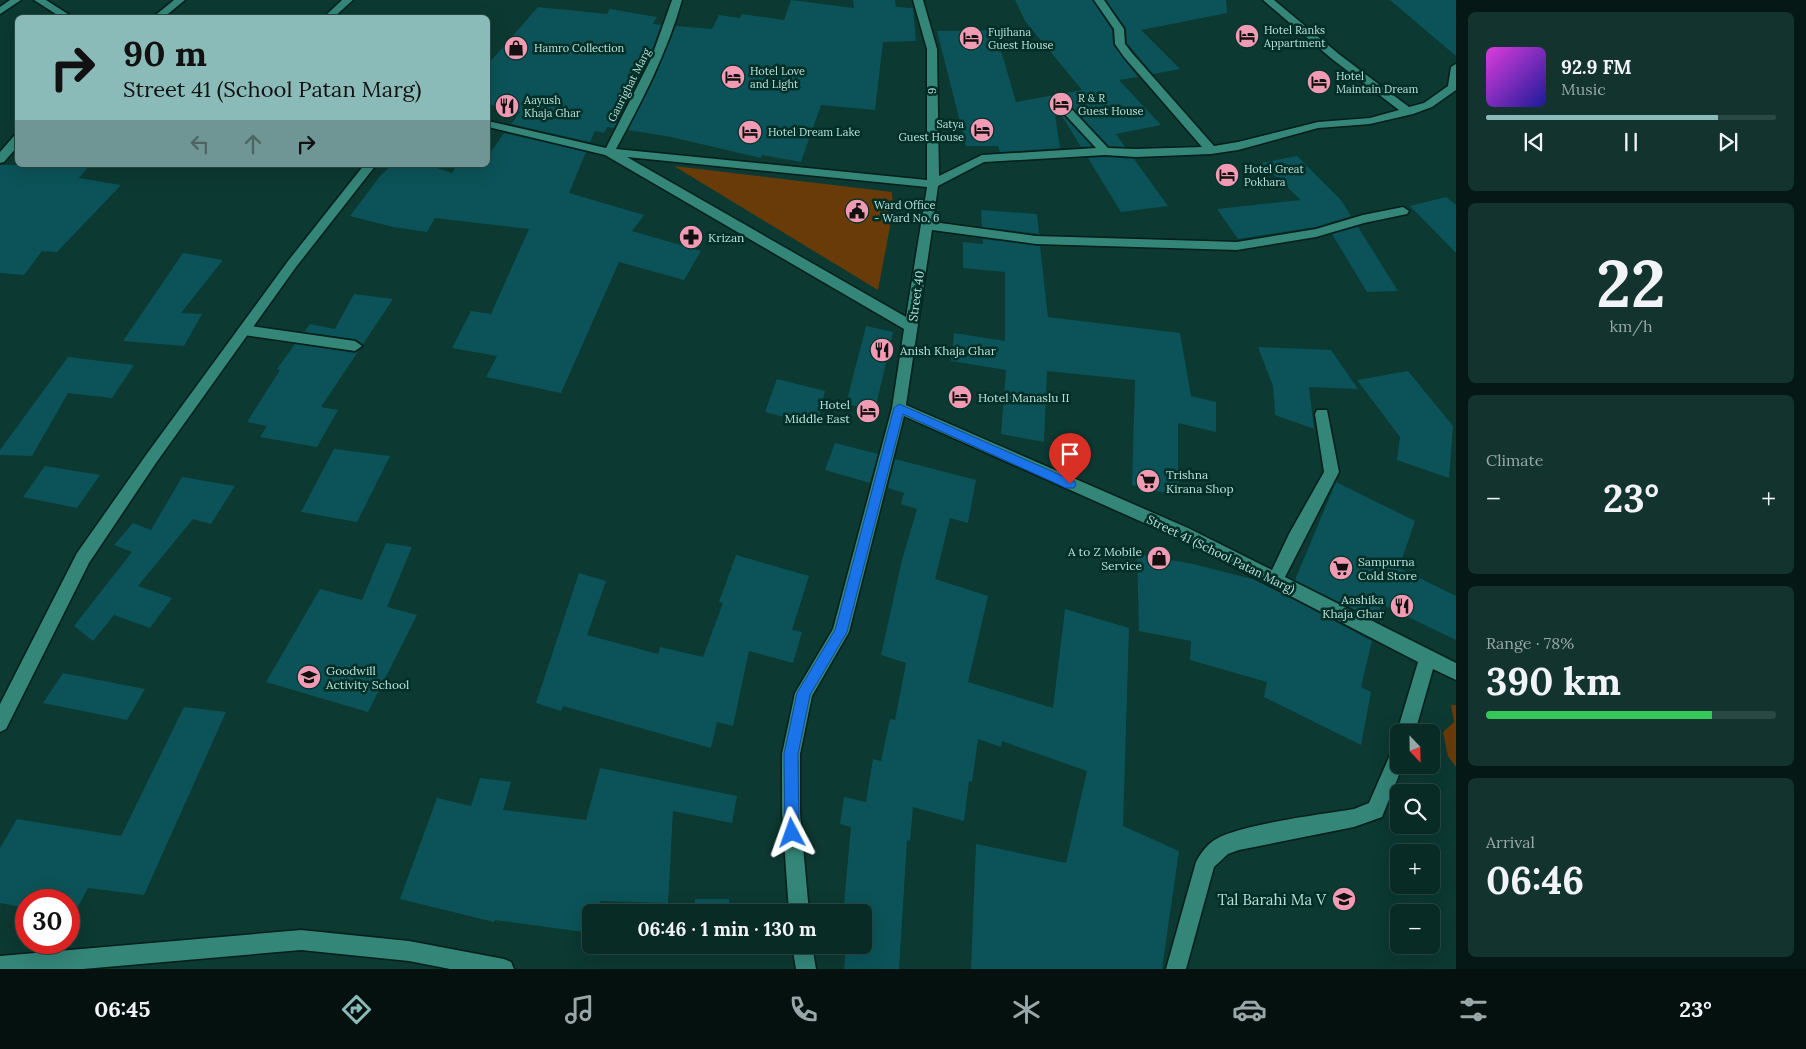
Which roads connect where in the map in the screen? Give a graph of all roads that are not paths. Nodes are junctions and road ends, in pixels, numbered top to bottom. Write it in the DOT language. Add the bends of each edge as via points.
graph roads {
  1 [pos="16,0"];
  2 [pos="39,0"];
  3 [pos="180,0"];
  4 [pos="348,0"];
  5 [pos="677,0"];
  6 [pos="918,0"];
  7 [pos="1099,0"];
  8 [pos="1268,0"];
  9 [pos="0,12"];
  10 [pos="65,15"];
  11 [pos="160,15"];
  12 [pos="330,15"];
  13 [pos="1456,67"];
  14 [pos="1455,87"];
  15 [pos="1061,104"];
  16 [pos="1409,112"];
  17 [pos="490,124"];
  18 [pos="15,142"];
  19 [pos="1211,150"];
  20 [pos="609,152"];
  21 [pos="1105,152"];
  22 [pos="0,159"];
  23 [pos="368,167"];
  24 [pos="934,184"];
  25 [pos="1403,211"];
  26 [pos="926,225"];
  27 [pos="912,327"];
  28 [pos="244,330"];
  29 [pos="355,346"];
  30 [pos="899,408"];
  31 [pos="1322,414"];
  32 [pos="1276,580"];
  33 [pos="1428,658"];
  34 [pos="1456,672"];
  35 [pos="0,723"];
  36 [pos="1408,724"];
  37 [pos="1390,774"];
  38 [pos="798,904"];
  39 [pos="804,954"];
  40 [pos="0,966"];
  41 [pos="504,969"];
  42 [pos="806,969"];
  43 [pos="1176,969"];
  1 -- 9 [label="street"];
  2 -- 10 [label="street"];
  3 -- 11 [label="street"];
  4 -- 12 [label="street"];
  5 -- 20 [label="street, Gaurighat Marg" via="653,70"];
  6 -- 24 [label="street, 9 / 9" via="932,49"];
  7 -- 19 [label="street" via="1119,29 1120,44 1128,55"];
  8 -- 16 [label="street"];
  13 -- 14 [label="street"];
  14 -- 16 [label="street" via="1440,98"];
  15 -- 21 [label="street"];
  16 -- 19 [label="street" via="1370,121 1311,127"];
  17 -- 20 [label="street"];
  18 -- 22 [label="street"];
  19 -- 21 [label="street"];
  20 -- 24 [label="street"];
  20 -- 27 [label="street"];
  21 -- 24 [label="street" via="982,159"];
  23 -- 28 [label="street"];
  24 -- 26 [label="street, Street 40"];
  25 -- 26 [label="street" via="1316,233 1236,246 1036,240"];
  26 -- 27 [label="street, Street 40"];
  27 -- 30 [label="street, Street 40"];
  28 -- 29 [label="street"];
  28 -- 35 [label="street" via="83,558"];
  30 -- 32 [label="street, Street 41 (School Patan Marg)" via="1183,532"];
  30 -- 38 [label="street, Street 40" via="840,632 804,693 791,754 791,813"];
  31 -- 32 [label="street" via="1332,472"];
  32 -- 33 [label="street, Street 41 (School Patan Marg)"];
  33 -- 34 [label="street, Street 41 (School Patan Marg)"];
  33 -- 36 [label="street"];
  37 -- 43 [label="street" via="1375,810 1354,818 1239,840 1221,847 1206,862"];
  39 -- 42 [label="street"];
  40 -- 41 [label="street" via="301,940 409,952"];
}
